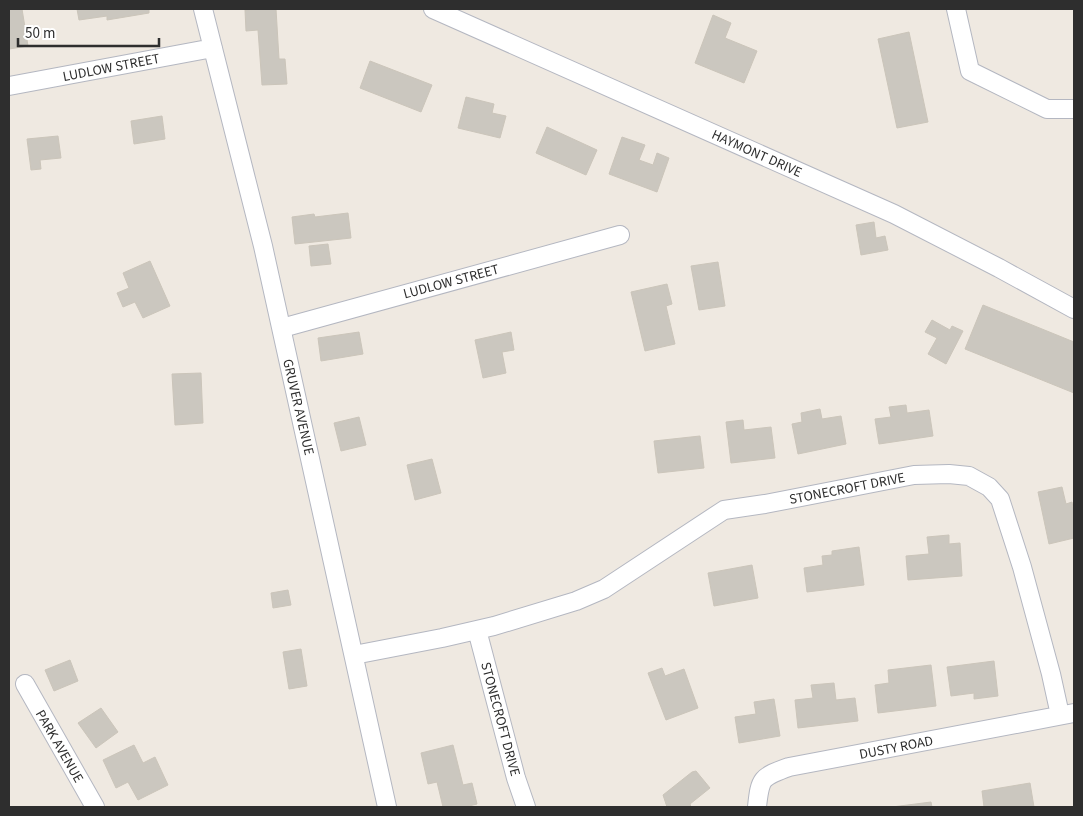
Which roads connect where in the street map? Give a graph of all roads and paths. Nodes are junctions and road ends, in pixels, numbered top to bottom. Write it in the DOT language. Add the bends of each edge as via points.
graph roads {
  1 [pos="203,9"];
  2 [pos="433,9"];
  3 [pos="956,9"];
  4 [pos="213,48"];
  5 [pos="9,86"];
  6 [pos="1074,108"];
  7 [pos="620,235"];
  8 [pos="1074,309"];
  9 [pos="282,328"];
  10 [pos="477,630"];
  11 [pos="354,655"];
  12 [pos="25,684"];
  13 [pos="1067,714"];
  14 [pos="95,807"];
  15 [pos="387,807"];
  16 [pos="526,807"];
  17 [pos="757,807"];
  1 -- 4 [label="street, GRUVER AVENUE"];
  2 -- 8 [label="street, HAYMONT DRIVE" via="894,214"];
  3 -- 6 [label="street" via="970,71 1047,109"];
  4 -- 5 [label="street, LUDLOW STREET"];
  4 -- 9 [label="street, GRUVER AVENUE"];
  7 -- 9 [label="street, LUDLOW STREET"];
  9 -- 11 [label="street, GRUVER AVENUE"];
  10 -- 11 [label="street, STONECROFT DRIVE"];
  10 -- 13 [label="street, STONECROFT DRIVE" via="576,601 604,588 724,510 914,475 969,476 989,486 1000,499 1051,674"];
  10 -- 16 [label="street, STONECROFT DRIVE"];
  11 -- 15 [label="street, GRUVER AVENUE"];
  12 -- 14 [label="street, PARK AVENUE"];
  13 -- 17 [label="street, DUSTY ROAD" via="789,767 769,774 759,785"];
}
